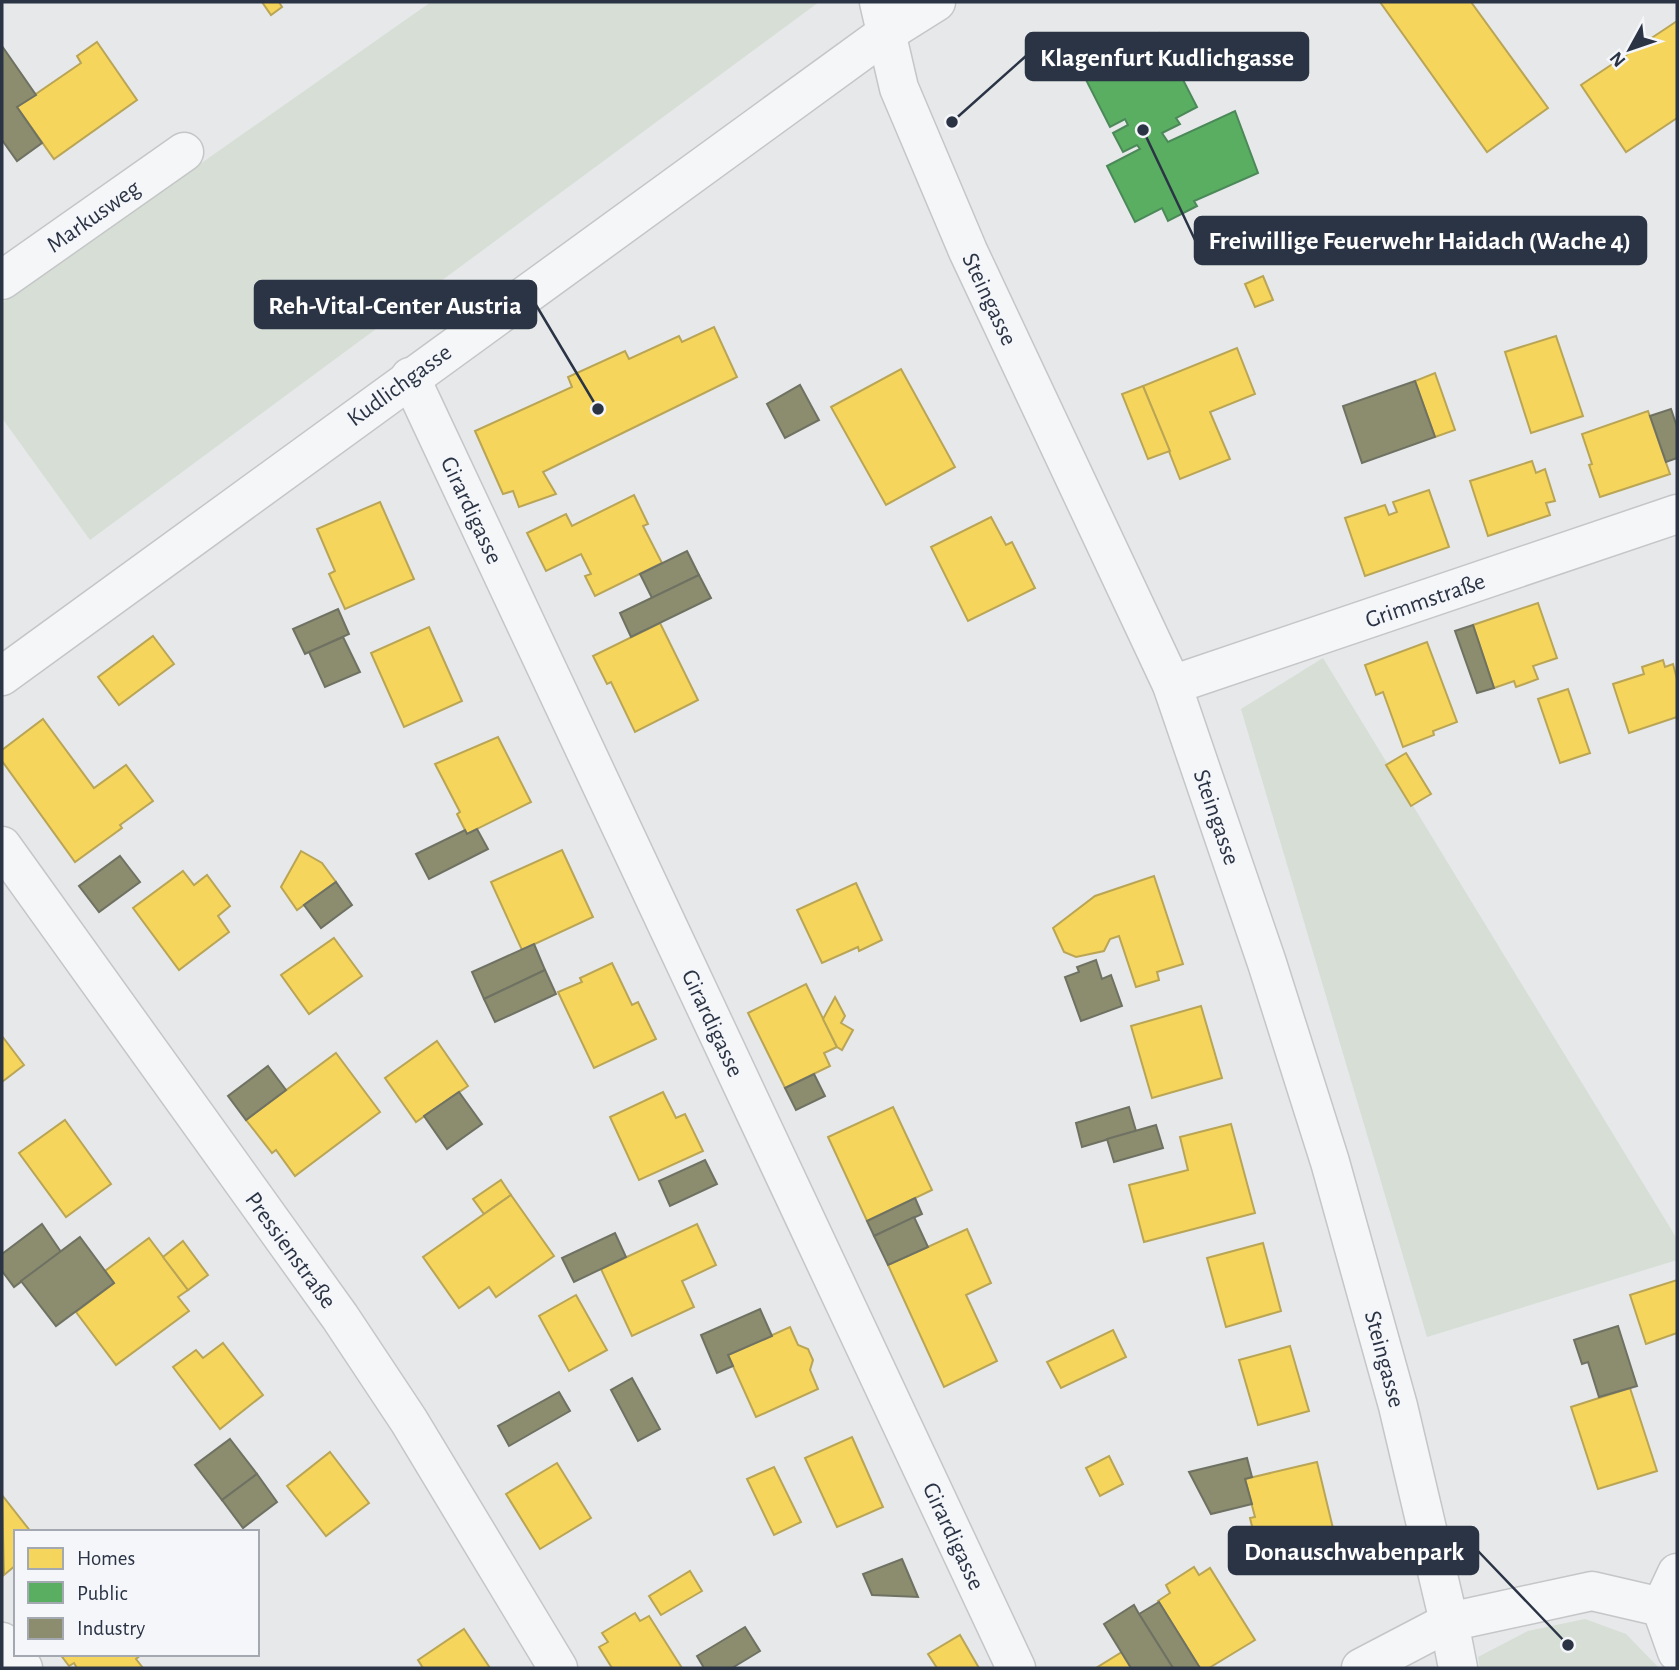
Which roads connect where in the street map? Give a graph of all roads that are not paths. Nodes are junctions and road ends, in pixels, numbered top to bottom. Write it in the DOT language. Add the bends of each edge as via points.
graph roads {
  1 [pos="936,2"];
  2 [pos="882,18"];
  3 [pos="184,152"];
  4 [pos="2,280"];
  5 [pos="410,377"];
  6 [pos="1677,514"];
  7 [pos="2,676"];
  8 [pos="1172,685"];
  9 [pos="2,846"];
  10 [pos="1677,1573"];
  11 [pos="1661,1607"];
  12 [pos="1450,1622"];
  13 [pos="2,1642"];
  14 [pos="1677,1652"];
  15 [pos="23,1668"];
  16 [pos="558,1668"];
  17 [pos="1016,1668"];
  18 [pos="1361,1668"];
  19 [pos="1458,1668"];
  1 -- 2 [label="street, Kudlichgasse"];
  2 -- 5 [label="street, Kudlichgasse"];
  2 -- 8 [label="street, Steingasse" via="899,89 968,251"];
  3 -- 4 [label="street, Markusweg"];
  5 -- 7 [label="street, Kudlichgasse"];
  5 -- 17 [label="street, Girardigasse"];
  6 -- 8 [label="street, Grimmstraße"];
  8 -- 12 [label="street, Steingasse" via="1330,1162 1398,1406"];
  9 -- 16 [label="street, Pressienstraße" via="340,1317 409,1421"];
  10 -- 11 [label="street"];
  11 -- 12 [label="street" via="1592,1591"];
  11 -- 14 [label="street"];
  12 -- 18 [label="street"];
  12 -- 19 [label="street, Steingasse"];
  13 -- 15 [label="street"];
}
